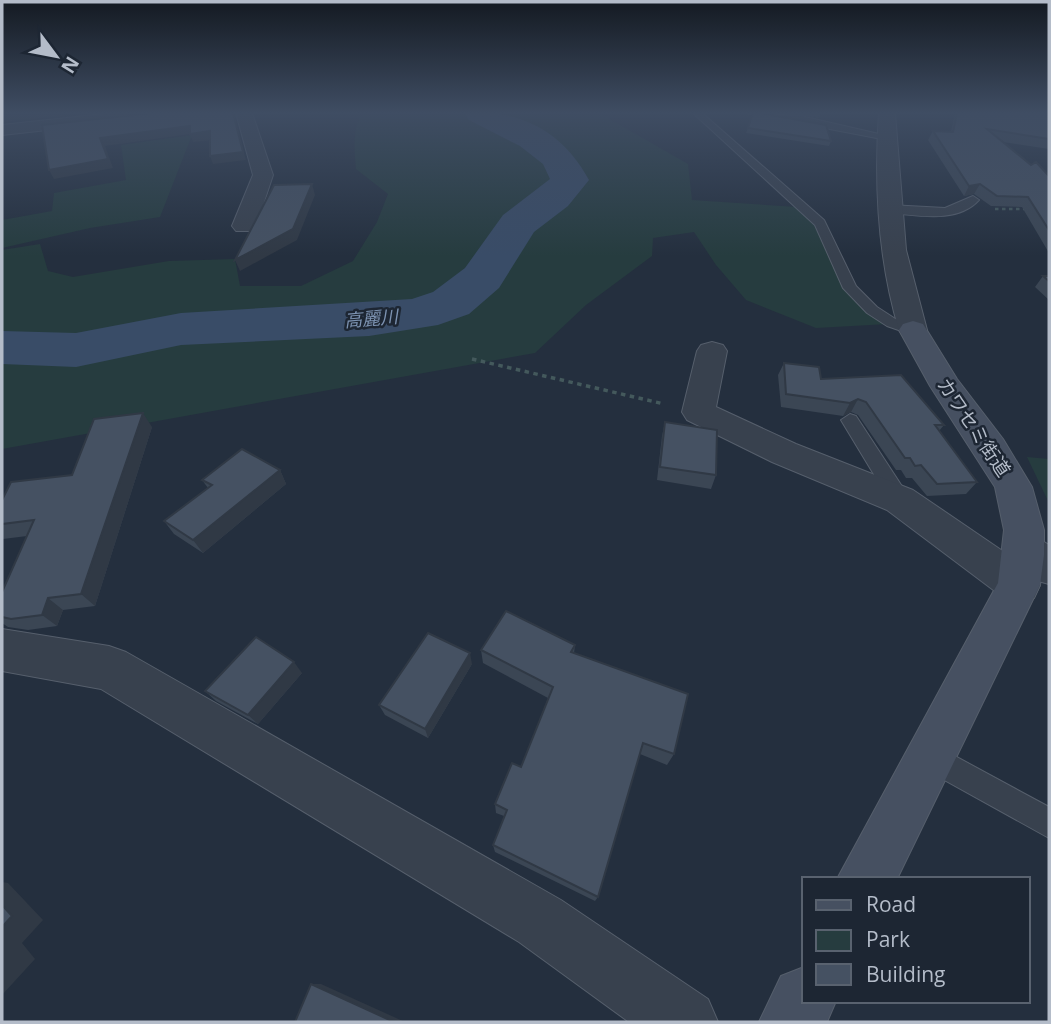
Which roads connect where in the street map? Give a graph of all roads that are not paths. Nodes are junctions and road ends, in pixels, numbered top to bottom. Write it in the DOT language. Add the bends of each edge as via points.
graph roads {
  1 [pos="261,161"];
  2 [pos="750,161"];
  3 [pos="888,161"];
  4 [pos="970,204"];
  5 [pos="889,209"];
  6 [pos="244,226"];
  7 [pos="913,330"];
  8 [pos="712,351"];
  9 [pos="850,419"];
  10 [pos="900,500"];
  11 [pos="1031,568"];
  12 [pos="2,650"];
  13 [pos="929,756"];
  14 [pos="1049,823"];
  15 [pos="867,877"];
  16 [pos="802,1003"];
  17 [pos="685,1022"];
  18 [pos="792,1022"];
  1 -- 6 [label="street" via="263,178 245,209"];
  2 -- 7 [label="lane" via="820,223 850,288 872,310"];
  3 -- 5 [label="street, カワセミ街道"];
  4 -- 5 [label="lane" via="953,211"];
  5 -- 7 [label="street, カワセミ街道" via="901,294"];
  7 -- 11 [label="street, カワセミ街道" via="932,366 1013,484 1024,518"];
  8 -- 10 [label="street" via="699,412"];
  9 -- 10 [label="lane"];
  10 -- 11 [label="street"];
  11 -- 13 [label="street"];
  12 -- 17 [label="street" via="109,668 540,920"];
  13 -- 14 [label="lane"];
  13 -- 15 [label="street"];
  16 -- 18 [label="street"];
}
